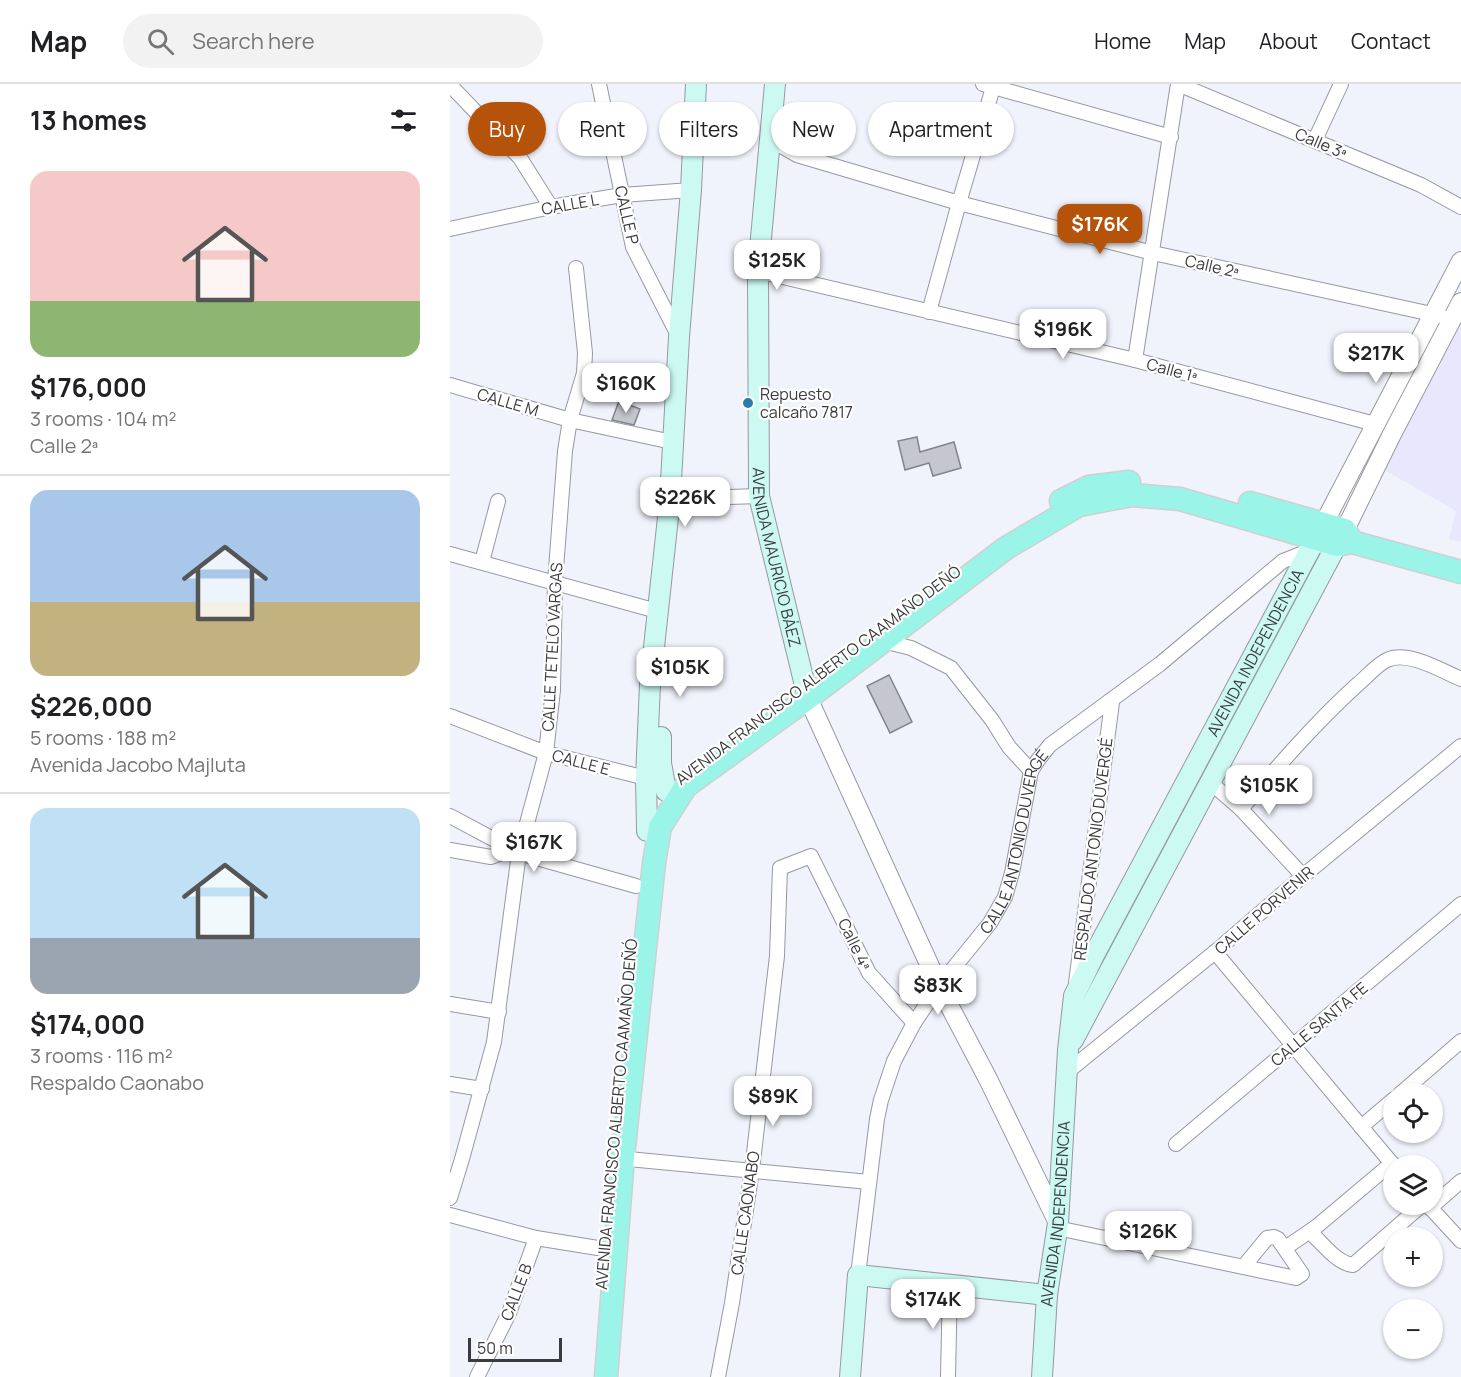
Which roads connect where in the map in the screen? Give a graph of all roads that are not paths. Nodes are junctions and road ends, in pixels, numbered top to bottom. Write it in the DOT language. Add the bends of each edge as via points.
graph roads {
  1 [pos="599,84"];
  2 [pos="696,84"];
  3 [pos="775,84"];
  4 [pos="1178,84"];
  5 [pos="1341,84"];
  6 [pos="450,85"];
  7 [pos="990,85"];
  8 [pos="1172,137"];
  9 [pos="769,139"];
  10 [pos="1315,140"];
  11 [pos="691,190"];
  12 [pos="622,195"];
  13 [pos="959,203"];
  14 [pos="551,207"];
  15 [pos="1461,207"];
  16 [pos="451,233"];
  17 [pos="1153,253"];
  18 [pos="1461,261"];
  19 [pos="576,268"];
  20 [pos="758,271"];
  21 [pos="1461,302"];
  22 [pos="929,312"];
  23 [pos="1433,314"];
  24 [pos="1451,319"];
  25 [pos="679,337"];
  26 [pos="1135,360"];
  27 [pos="450,385"];
  28 [pos="570,420"];
  29 [pos="1375,424"];
  30 [pos="672,442"];
  31 [pos="759,496"];
  32 [pos="670,499"];
  33 [pos="498,501"];
  34 [pos="1331,538"];
  35 [pos="450,554"];
  36 [pos="482,562"];
  37 [pos="1461,572"];
  38 [pos="555,582"];
  39 [pos="657,611"];
  40 [pos="883,641"];
  41 [pos="1461,679"];
  42 [pos="806,689"];
  43 [pos="1112,702"];
  44 [pos="450,716"];
  45 [pos="1461,746"];
  46 [pos="546,753"];
  47 [pos="1030,771"];
  48 [pos="646,778"];
  49 [pos="1211,783"];
  50 [pos="666,791"];
  51 [pos="1241,809"];
  52 [pos="450,816"];
  53 [pos="647,831"];
  54 [pos="450,850"];
  55 [pos="516,851"];
  56 [pos="811,856"];
  57 [pos="1303,876"];
  58 [pos="636,886"];
  59 [pos="1461,904"];
  60 [pos="1215,952"];
  61 [pos="939,986"];
  62 [pos="1074,996"];
  63 [pos="450,1005"];
  64 [pos="499,1012"];
  65 [pos="914,1023"];
  66 [pos="1461,1041"];
  67 [pos="1294,1046"];
  68 [pos="1068,1050"];
  69 [pos="1066,1072"];
  70 [pos="1413,1083"];
  71 [pos="450,1084"];
  72 [pos="482,1089"];
  73 [pos="1383,1108"];
  74 [pos="1361,1126"];
  75 [pos="1176,1144"];
  76 [pos="1385,1155"];
  77 [pos="618,1158"];
  78 [pos="752,1170"];
  79 [pos="1383,1172"];
  80 [pos="1461,1181"];
  81 [pos="869,1182"];
  82 [pos="1443,1194"];
  83 [pos="450,1198"];
  84 [pos="450,1215"];
  85 [pos="1416,1215"];
  86 [pos="1436,1215"];
  87 [pos="1058,1226"];
  88 [pos="1316,1227"];
  89 [pos="536,1238"];
  90 [pos="1461,1240"];
  91 [pos="1285,1248"];
  92 [pos="604,1249"];
  93 [pos="1244,1266"];
  94 [pos="858,1275"];
  95 [pos="950,1283"];
  96 [pos="1047,1294"];
  97 [pos="477,1377"];
  98 [pos="592,1377"];
  99 [pos="606,1377"];
  100 [pos="718,1377"];
  101 [pos="850,1377"];
  102 [pos="948,1377"];
  103 [pos="1042,1377"];
  1 -- 12 [label="street, CALLE P"];
  2 -- 11 [label="main road"];
  3 -- 9 [label="main road, AVENIDA MAURICIO BÁEZ"];
  4 -- 8 [label="street"];
  4 -- 10 [label="street, Calle 3ª"];
  5 -- 10 [label="street"];
  6 -- 14 [label="street" via="520,159"];
  7 -- 8 [label="street"];
  7 -- 13 [label="street"];
  8 -- 17 [label="street"];
  9 -- 13 [label="street, Calle 2ª" via="797,155"];
  9 -- 20 [label="main road, AVENIDA MAURICIO BÁEZ"];
  10 -- 15 [label="street, Calle 3ª" via="1421,185"];
  11 -- 12 [label="street, CALLE L"];
  11 -- 25 [label="main road"];
  12 -- 14 [label="street, CALLE L"];
  12 -- 25 [label="street, CALLE P" via="633,247"];
  13 -- 17 [label="street, Calle 2ª"];
  13 -- 22 [label="street"];
  14 -- 16 [label="street, CALLE L"];
  17 -- 23 [label="street, Calle 2ª"];
  17 -- 26 [label="street"];
  18 -- 23 [label="street, AVENIDA INDEPENDENCIA"];
  19 -- 28 [label="street, CALLE TETELO VARGAS" via="585,353 584,373"];
  20 -- 22 [label="street, Calle 1ª"];
  20 -- 31 [label="main road, AVENIDA MAURICIO BÁEZ"];
  21 -- 24 [label="street, AVENIDA INDEPENDENCIA"];
  22 -- 26 [label="street, Calle 1ª"];
  23 -- 24 [label="street, Calle 2ª"];
  23 -- 29 [label="street, AVENIDA INDEPENDENCIA"];
  24 -- 34 [label="street, AVENIDA INDEPENDENCIA"];
  25 -- 30 [label="main road"];
  26 -- 29 [label="street, Calle 1ª"];
  27 -- 28 [label="street, CALLE M"];
  28 -- 30 [label="street, CALLE M"];
  28 -- 38 [label="street, CALLE TETELO VARGAS"];
  29 -- 34 [label="street, AVENIDA INDEPENDENCIA"];
  30 -- 32 [label="main road"];
  31 -- 32 [label="street"];
  31 -- 42 [label="main road, AVENIDA MAURICIO BÁEZ"];
  32 -- 39 [label="main road"];
  33 -- 36 [label="street"];
  34 -- 37 [label="main road, AVENIDA FRANCISCO ALBERTO CAAMAÑO DEÑÓ"];
  34 -- 40 [label="main road, AVENIDA FRANCISCO ALBERTO CAAMAÑO DEÑÓ" via="1180,499 1132,495 1079,505 1006,548"];
  34 -- 42 [label="main road, AVENIDA FRANCISCO ALBERTO CAAMAÑO DEÑÓ" via="1156,481 1089,487 992,544"];
  34 -- 43 [label="street, CALLE ANTONIO DUVERGÉ" via="1283,561"];
  34 -- 49 [label="main road, AVENIDA INDEPENDENCIA"];
  34 -- 62 [label="main road, AVENIDA INDEPENDENCIA" via="1099,945"];
  35 -- 36 [label="street"];
  36 -- 38 [label="street"];
  38 -- 39 [label="street"];
  38 -- 46 [label="street, CALLE TETELO VARGAS" via="554,690"];
  39 -- 48 [label="main road"];
  39 -- 50 [label="main road" via="662,680 661,763"];
  40 -- 42 [label="main road, AVENIDA FRANCISCO ALBERTO CAAMAÑO DEÑÓ"];
  40 -- 47 [label="street" via="911,648 951,668"];
  41 -- 51 [label="street" via="1420,661 1387,660 1349,692"];
  42 -- 50 [label="main road, AVENIDA FRANCISCO ALBERTO CAAMAÑO DEÑÓ"];
  42 -- 61 [label="street, AVENIDA MAURICIO BÁEZ"];
  42 -- 77 [label="main road, AVENIDA FRANCISCO ALBERTO CAAMAÑO DEÑÓ" via="686,786 660,827"];
  43 -- 47 [label="street, CALLE ANTONIO DUVERGÉ" via="1050,745"];
  43 -- 62 [label="street, RESPALDO ANTONIO DUVERGÉ"];
  44 -- 46 [label="street, CALLE E"];
  45 -- 57 [label="street, CALLE PORVENIR"];
  46 -- 48 [label="street, CALLE E"];
  46 -- 55 [label="street, CALLE TETELO VARGAS"];
  47 -- 61 [label="street, CALLE ANTONIO DUVERGÉ" via="1005,897"];
  48 -- 53 [label="main road"];
  49 -- 51 [label="street"];
  49 -- 68 [label="main road, AVENIDA INDEPENDENCIA"];
  50 -- 53 [label="main road, AVENIDA FRANCISCO ALBERTO CAAMAÑO DEÑÓ" via="654,809"];
  51 -- 57 [label="street"];
  52 -- 55 [label="street"];
  53 -- 58 [label="main road, AVENIDA FRANCISCO ALBERTO CAAMAÑO DEÑÓ"];
  54 -- 55 [label="street" via="491,858"];
  55 -- 58 [label="street"];
  55 -- 64 [label="street, CALLE TETELO VARGAS"];
  56 -- 65 [label="street, Calle 4ª" via="869,973"];
  56 -- 78 [label="street, CALLE CAONABO" via="779,869 777,956"];
  57 -- 60 [label="street, CALLE PORVENIR"];
  58 -- 77 [label="main road, AVENIDA FRANCISCO ALBERTO CAAMAÑO DEÑÓ"];
  59 -- 67 [label="street, CALLE SANTA FE"];
  60 -- 67 [label="street"];
  60 -- 69 [label="street, CALLE PORVENIR"];
  61 -- 65 [label="street, CALLE ANTONIO DUVERGÉ"];
  61 -- 87 [label="street, AVENIDA MAURICIO BÁEZ"];
  62 -- 68 [label="main road, AVENIDA INDEPENDENCIA"];
  63 -- 64 [label="street"];
  64 -- 72 [label="street, CALLE TETELO VARGAS"];
  65 -- 81 [label="street, CALLE ANTONIO DUVERGÉ" via="894,1061 881,1100"];
  66 -- 70 [label="street"];
  67 -- 74 [label="street"];
  67 -- 75 [label="street, CALLE SANTA FE"];
  68 -- 69 [label="main road, AVENIDA INDEPENDENCIA"];
  69 -- 87 [label="main road, AVENIDA INDEPENDENCIA"];
  71 -- 72 [label="street"];
  72 -- 83 [label="street, CALLE TETELO VARGAS"];
  73 -- 74 [label="street"];
  74 -- 76 [label="street"];
  77 -- 78 [label="street"];
  77 -- 92 [label="main road, AVENIDA FRANCISCO ALBERTO CAAMAÑO DEÑÓ"];
  77 -- 99 [label="main road, AVENIDA FRANCISCO ALBERTO CAAMAÑO DEÑÓ"];
  78 -- 81 [label="street"];
  78 -- 100 [label="street, CALLE CAONABO"];
  79 -- 88 [label="street"];
  80 -- 82 [label="street"];
  81 -- 94 [label="street, CALLE ANTONIO DUVERGÉ"];
  84 -- 89 [label="street"];
  85 -- 88 [label="street" via="1353,1265 1337,1258 1314,1236"];
  86 -- 90 [label="street"];
  87 -- 93 [label="street"];
  87 -- 96 [label="main road, AVENIDA INDEPENDENCIA"];
  88 -- 91 [label="street"];
  89 -- 92 [label="street"];
  89 -- 97 [label="street, CALLE B" via="509,1313"];
  91 -- 93 [label="street" via="1278,1239 1267,1238"];
  91 -- 93 [label="street" via="1302,1272 1296,1278"];
  92 -- 98 [label="main road, AVENIDA FRANCISCO ALBERTO CAAMAÑO DEÑÓ"];
  94 -- 95 [label="main road"];
  94 -- 101 [label="main road, CALLE ANTONIO DUVERGÉ"];
  95 -- 96 [label="main road"];
  95 -- 102 [label="street"];
  96 -- 103 [label="main road, AVENIDA INDEPENDENCIA"];
}
